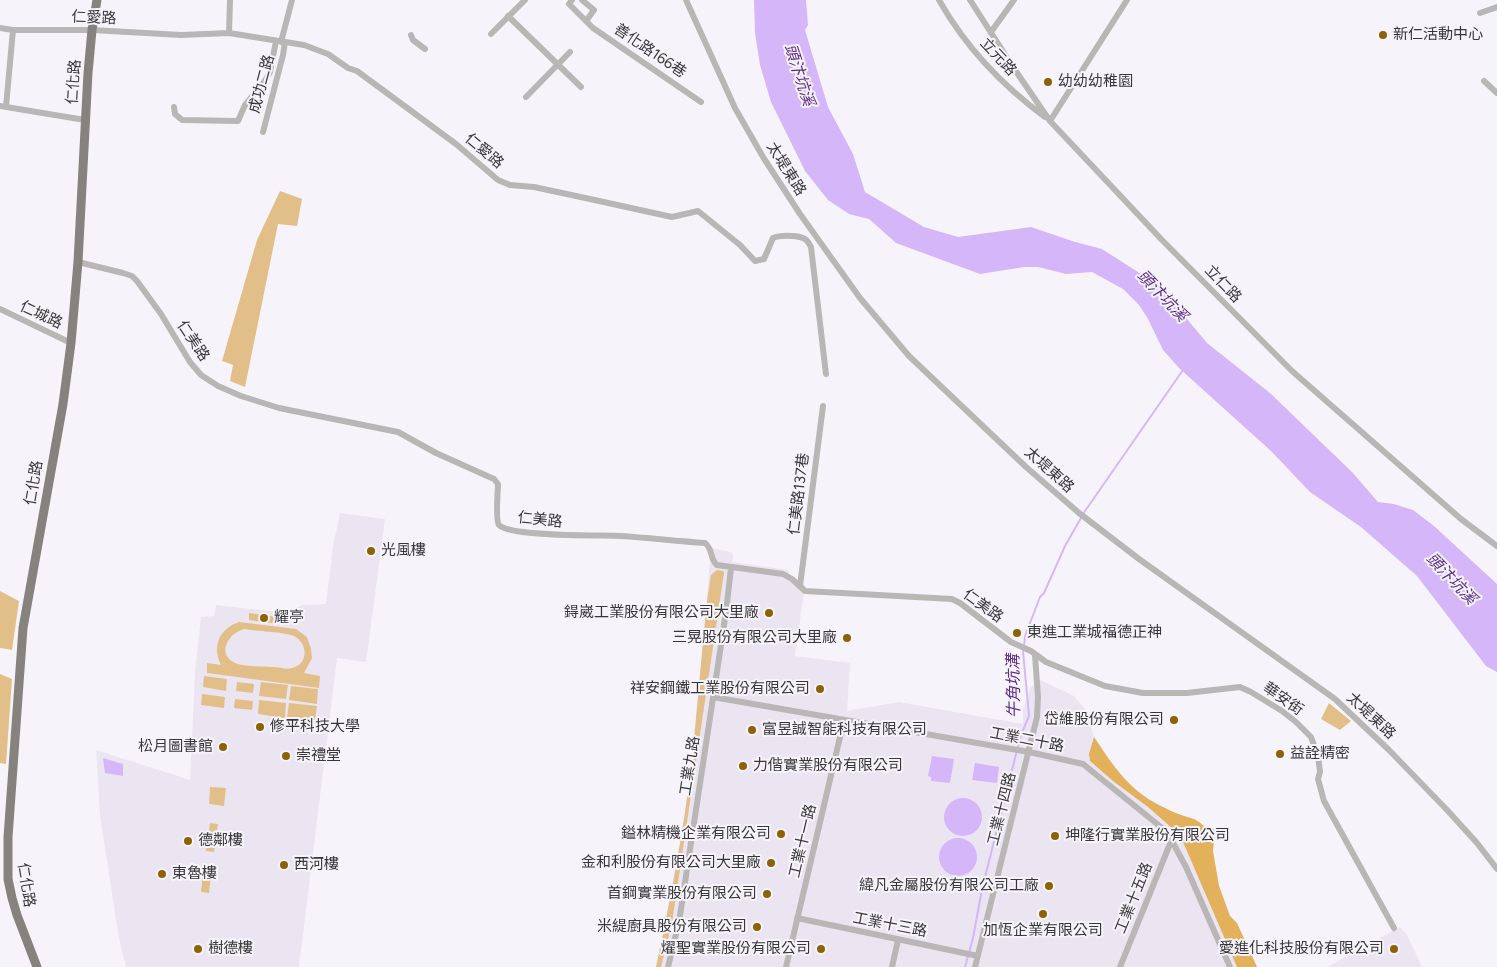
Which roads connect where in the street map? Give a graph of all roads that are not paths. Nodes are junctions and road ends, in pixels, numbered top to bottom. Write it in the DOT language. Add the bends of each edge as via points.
graph roads {
  1 [pos="97,0"];
  2 [pos="230,0"];
  3 [pos="292,0"];
  4 [pos="525,0"];
  5 [pos="572,0"];
  6 [pos="582,0"];
  7 [pos="686,0"];
  8 [pos="939,0"];
  9 [pos="970,0"];
  10 [pos="1014,0"];
  11 [pos="1127,0"];
  12 [pos="1497,7"];
  13 [pos="1480,13"];
  14 [pos="508,16"];
  15 [pos="586,20"];
  16 [pos="0,28"];
  17 [pos="13,30"];
  18 [pos="92,30"];
  19 [pos="991,32"];
  20 [pos="229,33"];
  21 [pos="491,34"];
  22 [pos="411,35"];
  23 [pos="281,42"];
  24 [pos="425,49"];
  25 [pos="570,52"];
  26 [pos="558,64"];
  27 [pos="1484,81"];
  28 [pos="581,86"];
  29 [pos="1497,93"];
  30 [pos="526,97"];
  31 [pos="701,102"];
  32 [pos="3,106"];
  33 [pos="174,107"];
  34 [pos="85,120"];
  35 [pos="1050,121"];
  36 [pos="262,132"];
  37 [pos="78,262"];
  38 [pos="0,309"];
  39 [pos="71,342"];
  40 [pos="826,374"];
  41 [pos="823,406"];
  42 [pos="1497,546"];
  43 [pos="730,568"];
  44 [pos="800,586"];
  45 [pos="1033,653"];
  46 [pos="713,697"];
  47 [pos="844,720"];
  48 [pos="1027,751"];
  49 [pos="1172,839"];
  50 [pos="1497,869"];
  51 [pos="797,918"];
  52 [pos="1394,928"];
  53 [pos="898,940"];
  54 [pos="976,955"];
  55 [pos="37,967"];
  56 [pos="668,967"];
  57 [pos="786,967"];
  58 [pos="892,967"];
  59 [pos="975,967"];
  60 [pos="1120,967"];
  61 [pos="1230,967"];
  1 -- 18 [label="main road, 仁化路"];
  2 -- 20 [label="street"];
  3 -- 23 [label="street, 成功二路"];
  4 -- 14 [label="street"];
  5 -- 15 [label="street, 善化路166巷" via="569,4"];
  6 -- 15 [label="street" via="594,10"];
  7 -- 50 [label="street, 太堤東路" via="735,108 763,158 860,298 909,356 1079,513 1335,700 1442,804"];
  8 -- 35 [label="street, 立元路" via="981,58 1021,98"];
  9 -- 19 [label="street"];
  10 -- 19 [label="street"];
  11 -- 35 [label="street"];
  12 -- 13 [label="street"];
  14 -- 21 [label="street"];
  14 -- 26 [label="street"];
  15 -- 31 [label="street, 善化路166巷"];
  16 -- 17 [label="street, 仁愛路"];
  17 -- 18 [label="street, 仁愛路"];
  17 -- 32 [label="street"];
  18 -- 20 [label="street, 仁愛路" via="181,35"];
  18 -- 34 [label="main road, 仁化路"];
  19 -- 35 [label="street"];
  20 -- 23 [label="street, 仁愛路"];
  22 -- 24 [label="street"];
  23 -- 33 [label="street, 成功二路" via="270,72 245,105 238,121 182,120 175,114"];
  23 -- 36 [label="street, 成功二路" via="284,55"];
  23 -- 40 [label="street, 仁愛路" via="304,45 328,54 357,71 456,144 498,180 510,185 672,217 698,211 759,261 764,259 772,238 808,241"];
  25 -- 26 [label="street"];
  26 -- 28 [label="street"];
  26 -- 30 [label="street"];
  27 -- 29 [label="street"];
  32 -- 34 [label="street"];
  34 -- 37 [label="main road, 仁化路"];
  35 -- 42 [label="street, 立仁路" via="1292,371 1461,519"];
  37 -- 39 [label="main road, 仁化路"];
  37 -- 43 [label="street, 仁美路" via="132,276 161,314 190,362 201,375 218,386 279,408 398,432 436,454 494,479 498,484 498,521 502,527 550,535 619,536 705,543 715,564"];
  38 -- 39 [label="street, 仁城路"];
  39 -- 55 [label="main road, 仁化路" via="24,618 8,837 8,879 12,898"];
  41 -- 44 [label="street, 仁美路137巷"];
  43 -- 44 [label="street, 仁美路" via="783,574"];
  43 -- 46 [label="street, 工業九路"];
  44 -- 45 [label="street, 仁美路" via="805,591 952,599 1011,642"];
  45 -- 48 [label="street, 工業十四路" via="1038,707"];
  45 -- 52 [label="street, 華安街" via="1046,662 1105,686 1142,693 1240,687 1282,711 1315,744 1318,780 1324,801"];
  46 -- 47 [label="street, 工業二十路"];
  46 -- 56 [label="street, 工業九路" via="680,922"];
  47 -- 48 [label="street, 工業二十路"];
  47 -- 51 [label="street, 工業十一路"];
  48 -- 49 [label="street, 工業二十路" via="1084,764"];
  48 -- 54 [label="street, 工業十四路"];
  49 -- 60 [label="street, 工業十五路"];
  49 -- 61 [label="street, 工業二十路"];
  51 -- 53 [label="street, 工業十三路"];
  51 -- 57 [label="street, 工業十一路"];
  53 -- 54 [label="street, 工業十三路"];
  53 -- 58 [label="street"];
  54 -- 59 [label="street, 工業十四路"];
}
